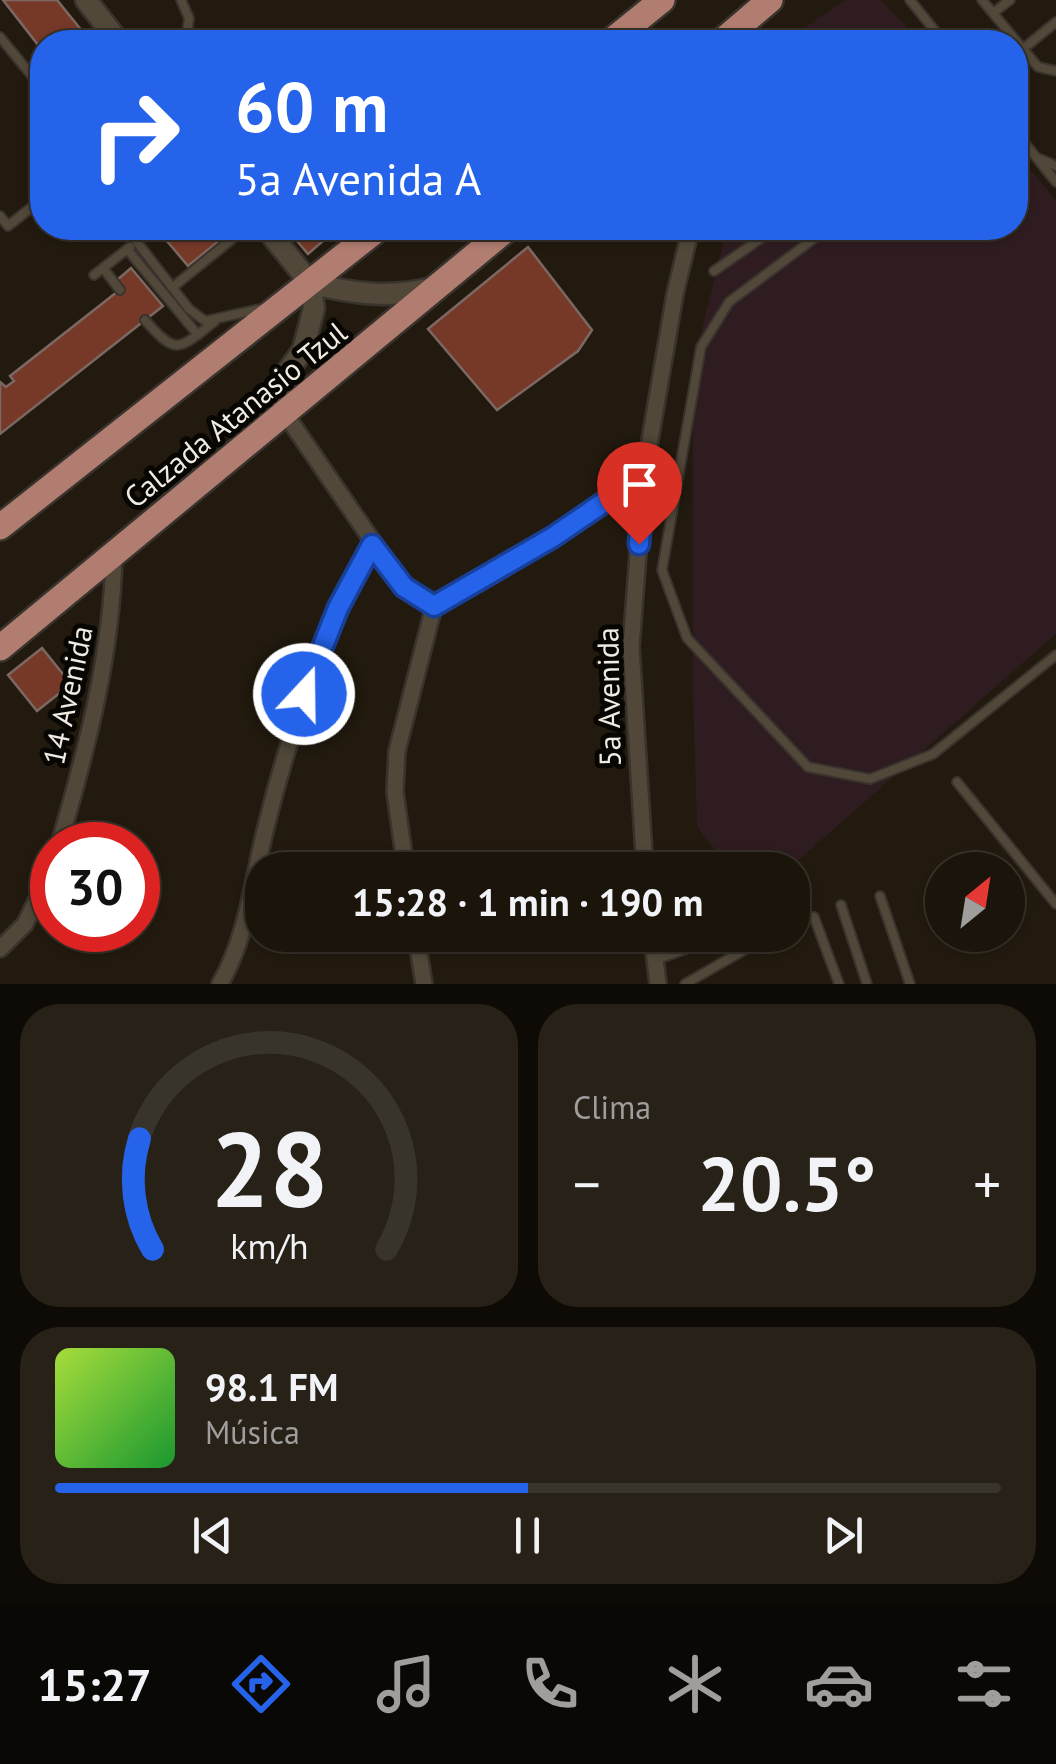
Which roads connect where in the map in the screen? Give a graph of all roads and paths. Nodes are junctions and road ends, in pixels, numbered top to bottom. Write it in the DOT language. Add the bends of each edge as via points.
graph roads {
  1 [pos="86,0"];
  2 [pos="181,0"];
  3 [pos="662,0"];
  4 [pos="770,0"];
  5 [pos="910,0"];
  6 [pos="982,0"];
  7 [pos="1010,0"];
  8 [pos="994,14"];
  9 [pos="1056,22"];
  10 [pos="110,30"];
  11 [pos="188,30"];
  12 [pos="625,30"];
  13 [pos="745,30"];
  14 [pos="933,30"];
  15 [pos="1007,30"];
  16 [pos="0,36"];
  17 [pos="1028,45"];
  18 [pos="1028,55"];
  19 [pos="1056,71"];
  20 [pos="30,73"];
  21 [pos="1028,147"];
  22 [pos="1036,157"];
  23 [pos="1056,166"];
  24 [pos="1056,182"];
  25 [pos="30,208"];
  26 [pos="0,216"];
  27 [pos="4,229"];
  28 [pos="231,240"];
  29 [pos="276,240"];
  30 [pos="365,240"];
  31 [pos="494,240"];
  32 [pos="689,240"];
  33 [pos="759,240"];
  34 [pos="812,240"];
  35 [pos="137,241"];
  36 [pos="127,249"];
  37 [pos="102,268"];
  38 [pos="714,271"];
  39 [pos="94,275"];
  40 [pos="310,283"];
  41 [pos="172,286"];
  42 [pos="442,286"];
  43 [pos="120,290"];
  44 [pos="280,307"];
  45 [pos="145,320"];
  46 [pos="215,321"];
  47 [pos="198,335"];
  48 [pos="286,415"];
  49 [pos="644,475"];
  50 [pos="0,527"];
  51 [pos="372,545"];
  52 [pos="114,554"];
  53 [pos="434,606"];
  54 [pos="0,648"];
  55 [pos="1056,655"];
  56 [pos="957,782"];
  57 [pos="67,822"];
  58 [pos="403,852"];
  59 [pos="644,852"];
  60 [pos="880,896"];
  61 [pos="1056,904"];
  62 [pos="841,905"];
  63 [pos="30,912"];
  64 [pos="810,917"];
  65 [pos="0,949"];
  66 [pos="419,952"];
  67 [pos="654,952"];
  68 [pos="677,952"];
  69 [pos="741,952"];
  70 [pos="655,960"];
  71 [pos="220,984"];
  72 [pos="424,984"];
  73 [pos="658,984"];
  74 [pos="686,984"];
  75 [pos="840,984"];
  76 [pos="867,984"];
  77 [pos="910,984"];
  1 -- 10 [label="street"];
  2 -- 11 [label="lane"];
  3 -- 12 [label="main road"];
  4 -- 13 [label="main road"];
  5 -- 14 [label="lane"];
  6 -- 8 [label="lane"];
  7 -- 8 [label="lane"];
  8 -- 15 [label="lane"];
  9 -- 17 [label="lane"];
  16 -- 20 [label="lane"];
  18 -- 19 [label="lane" via="1038,67"];
  21 -- 22 [label="lane"];
  22 -- 23 [label="lane"];
  22 -- 24 [label="lane"];
  25 -- 27 [label="lane"];
  26 -- 27 [label="lane"];
  28 -- 41 [label="lane"];
  29 -- 40 [label="street"];
  30 -- 40 [label="main road, Calzada Atanasio Tzul"];
  31 -- 42 [label="main road, Calzada Atanasio Tzul"];
  32 -- 49 [label="street, 5a Avenida"];
  33 -- 38 [label="lane"];
  34 -- 55 [label="lane" via="729,302 701,347 662,570 686,638 808,766 870,780 933,754"];
  35 -- 36 [label="lane"];
  35 -- 41 [label="lane"];
  36 -- 37 [label="lane"];
  36 -- 47 [label="lane"];
  37 -- 39 [label="lane"];
  37 -- 43 [label="lane"];
  40 -- 42 [label="street" via="382,296"];
  40 -- 44 [label="main road, Calzada Atanasio Tzul"];
  40 -- 48 [label="street" via="310,327 280,392"];
  41 -- 46 [label="lane" via="196,316"];
  42 -- 48 [label="main road, Calzada Atanasio Tzul"];
  44 -- 46 [label="lane" via="250,308"];
  44 -- 50 [label="main road, Calzada Atanasio Tzul"];
  45 -- 47 [label="lane" via="174,347"];
  46 -- 47 [label="lane"];
  48 -- 51 [label="street"];
  48 -- 52 [label="main road, Calzada Atanasio Tzul"];
  49 -- 53 [label="street"];
  49 -- 59 [label="street, 5a Avenida" via="631,647"];
  51 -- 53 [label="street" via="404,587"];
  51 -- 71 [label="street" via="338,608 299,710 243,930"];
  52 -- 54 [label="main road, Calzada Atanasio Tzul"];
  52 -- 57 [label="street, 14 Avenida" via="103,674"];
  53 -- 58 [label="street" via="397,751"];
  56 -- 61 [label="lane"];
  60 -- 77 [label="lane"];
  62 -- 76 [label="lane"];
  63 -- 65 [label="street"];
  64 -- 75 [label="lane"];
  66 -- 72 [label="street"];
  67 -- 70 [label="street"];
  68 -- 70 [label="lane"];
  69 -- 74 [label="lane"];
  70 -- 73 [label="street"];
}
